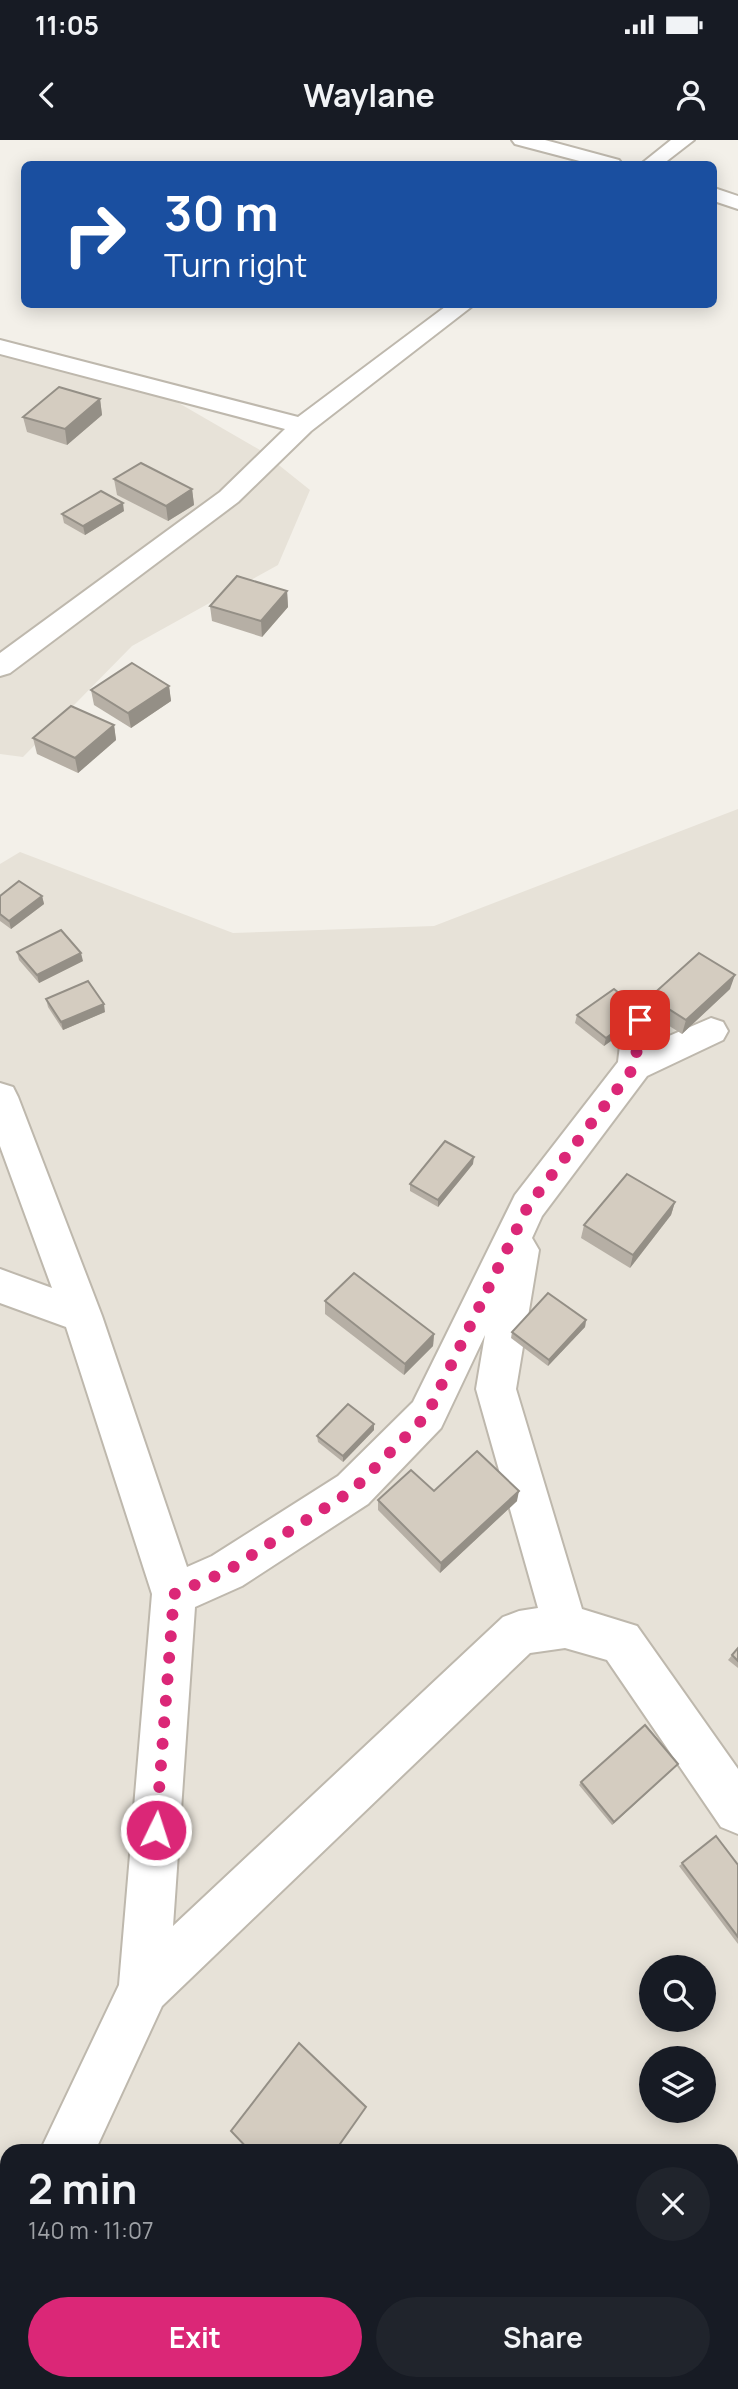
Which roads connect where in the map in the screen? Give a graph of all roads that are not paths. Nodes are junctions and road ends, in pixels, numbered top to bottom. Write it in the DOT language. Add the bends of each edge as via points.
graph roads {
  1 [pos="522,140"];
  2 [pos="684,140"];
  3 [pos="601,161"];
  4 [pos="655,161"];
  5 [pos="717,195"];
  6 [pos="738,203"];
  7 [pos="459,308"];
  8 [pos="0,347"];
  9 [pos="302,426"];
  10 [pos="0,667"];
  11 [pos="640,1020"];
  12 [pos="712,1031"];
  13 [pos="635,1066"];
  14 [pos="0,1097"];
  15 [pos="528,1206"];
  16 [pos="0,1286"];
  17 [pos="82,1316"];
  18 [pos="174,1594"];
  19 [pos="565,1626"];
  20 [pos="738,1810"];
  21 [pos="144,1988"];
  22 [pos="70,2144"];
  1 -- 3 [label="street"];
  2 -- 4 [label="street"];
  5 -- 6 [label="street"];
  7 -- 9 [label="street"];
  8 -- 9 [label="street"];
  9 -- 10 [label="street" via="229,497"];
  11 -- 13 [label="street"];
  12 -- 13 [label="street"];
  13 -- 15 [label="street"];
  14 -- 17 [label="street"];
  15 -- 18 [label="street" via="427,1415 353,1490 227,1571"];
  15 -- 19 [label="street" via="496,1389"];
  16 -- 17 [label="street"];
  17 -- 18 [label="street"];
  18 -- 21 [label="street"];
  19 -- 20 [label="street" via="621,1642"];
  19 -- 21 [label="street" via="519,1633"];
  21 -- 22 [label="street"];
}
